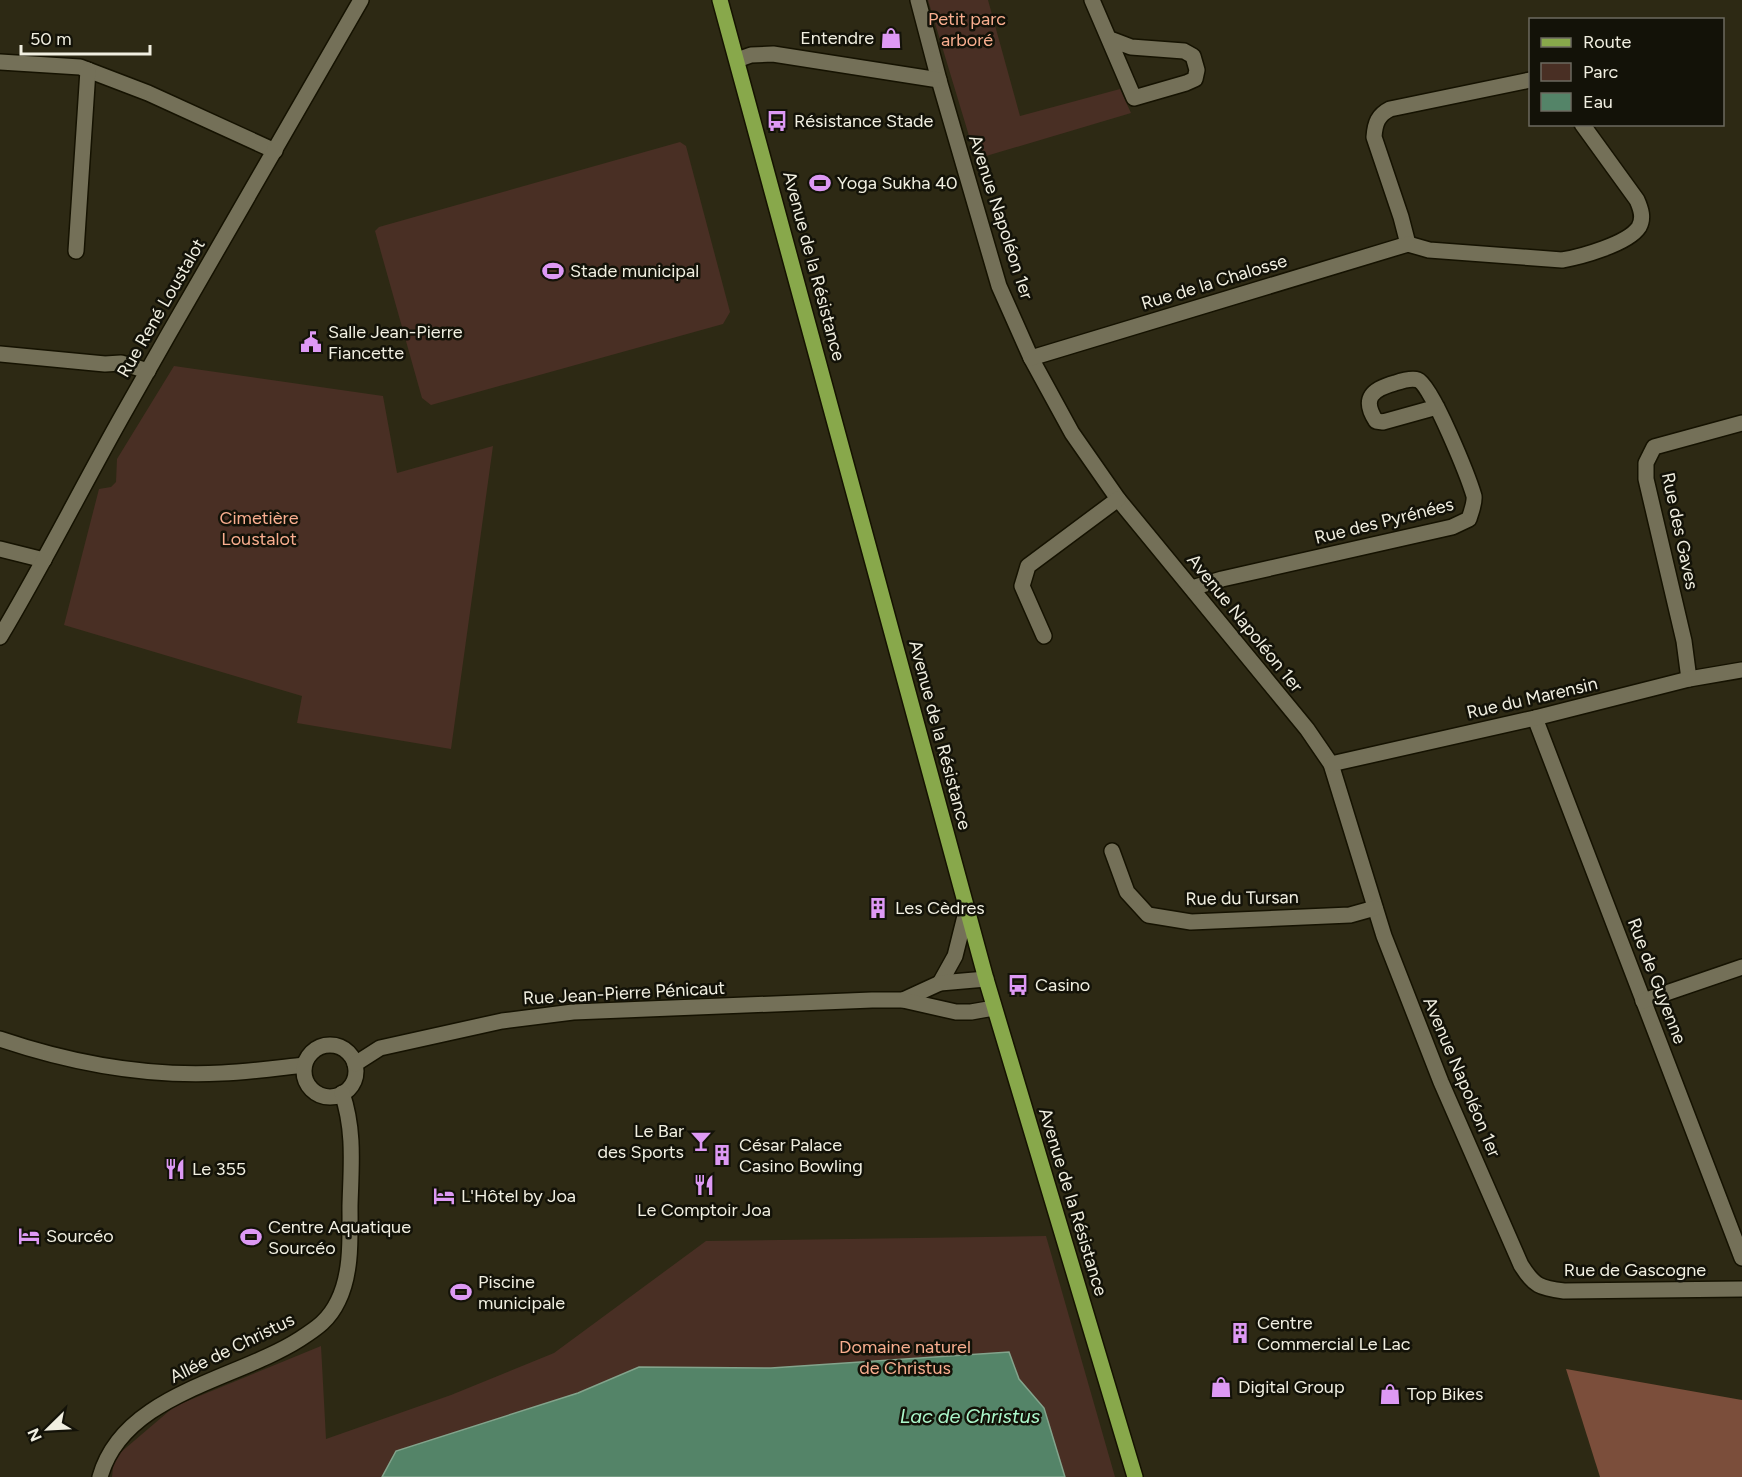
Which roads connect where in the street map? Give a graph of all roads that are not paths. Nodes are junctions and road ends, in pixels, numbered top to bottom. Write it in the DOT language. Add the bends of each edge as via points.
graph roads {
  1 [pos="361,0"];
  2 [pos="720,0"];
  3 [pos="918,0"];
  4 [pos="1092,0"];
  5 [pos="1110,39"];
  6 [pos="737,60"];
  7 [pos="0,62"];
  8 [pos="88,70"];
  9 [pos="939,80"];
  10 [pos="1529,80"];
  11 [pos="1583,126"];
  12 [pos="275,151"];
  13 [pos="1408,244"];
  14 [pos="76,251"];
  15 [pos="0,354"];
  16 [pos="1031,358"];
  17 [pos="148,371"];
  18 [pos="1437,407"];
  19 [pos="1742,423"];
  20 [pos="1118,499"];
  21 [pos="0,549"];
  22 [pos="44,560"];
  23 [pos="1192,588"];
  24 [pos="1044,636"];
  25 [pos="0,637"];
  26 [pos="1742,670"];
  27 [pos="1689,679"];
  28 [pos="1535,718"];
  29 [pos="1331,764"];
  30 [pos="1112,851"];
  31 [pos="967,908"];
  32 [pos="1375,908"];
  33 [pos="1742,967"];
  34 [pos="986,979"];
  35 [pos="940,984"];
  36 [pos="903,1000"];
  37 [pos="1643,1001"];
  38 [pos="994,1008"];
  39 [pos="0,1039"];
  40 [pos="355,1064"];
  41 [pos="304,1065"];
  42 [pos="342,1093"];
  43 [pos="1742,1258"];
  44 [pos="1531,1280"];
  45 [pos="1742,1289"];
  46 [pos="100,1477"];
  47 [pos="1135,1477"];
  1 -- 12 [label="street, Rue René Loustalot"];
  2 -- 6 [label="main road, Avenue de la Résistance"];
  3 -- 9 [label="street, Avenue Napoléon 1er"];
  4 -- 5 [label="street"];
  5 -- 5 [label="street" via="1134,98 1195,79 1193,56 1184,51 1131,47"];
  6 -- 9 [label="street" via="773,54"];
  6 -- 31 [label="main road, Avenue de la Résistance"];
  7 -- 8 [label="street"];
  8 -- 12 [label="street"];
  8 -- 14 [label="street"];
  9 -- 16 [label="street, Avenue Napoléon 1er" via="999,286"];
  10 -- 13 [label="street" via="1382,113 1375,124 1374,137"];
  11 -- 13 [label="street, Rue de la Chalosse" via="1637,200 1642,213 1639,227 1626,238 1562,260 1429,250"];
  12 -- 17 [label="street, Rue René Loustalot"];
  13 -- 16 [label="street, Rue de la Chalosse"];
  15 -- 17 [label="street" via="121,363"];
  16 -- 20 [label="street, Avenue Napoléon 1er" via="1072,432"];
  17 -- 22 [label="street, Rue René Loustalot"];
  18 -- 23 [label="street, Rue des Pyrénées" via="1474,499 1469,519 1452,527"];
  19 -- 27 [label="street, Rue des Gaves" via="1654,447 1646,463 1646,479 1684,641"];
  20 -- 23 [label="street, Avenue Napoléon 1er"];
  20 -- 24 [label="street" via="1028,566 1022,586"];
  21 -- 22 [label="street"];
  22 -- 25 [label="street, Rue René Loustalot"];
  23 -- 29 [label="street, Avenue Napoléon 1er"];
  26 -- 27 [label="street, Rue du Marensin"];
  27 -- 28 [label="street, Rue du Marensin"];
  28 -- 29 [label="street, Rue du Marensin"];
  28 -- 37 [label="street, Rue de Guyenne"];
  29 -- 32 [label="street, Avenue Napoléon 1er"];
  30 -- 32 [label="street, Rue du Tursan" via="1127,892 1148,915 1191,921 1350,915"];
  31 -- 34 [label="main road, Avenue de la Résistance"];
  31 -- 35 [label="street" via="955,956"];
  32 -- 44 [label="street, Avenue Napoléon 1er" via="1441,1082"];
  33 -- 37 [label="street"];
  34 -- 35 [label="street, Rue Jean-Pierre Pénicaut"];
  34 -- 38 [label="main road, Avenue de la Résistance"];
  35 -- 36 [label="street, Rue Jean-Pierre Pénicaut"];
  36 -- 38 [label="street, Rue Jean-Pierre Pénicaut" via="956,1012"];
  36 -- 40 [label="street, Rue Jean-Pierre Pénicaut" via="573,1012 502,1021 402,1042 380,1048"];
  37 -- 43 [label="street, Rue de Guyenne"];
  38 -- 47 [label="main road, Avenue de la Résistance"];
  39 -- 41 [label="street" via="130,1070 223,1073"];
  40 -- 41 [label="street" via="345,1050 329,1045 313,1050"];
  40 -- 42 [label="street" via="354,1081"];
  41 -- 42 [label="street" via="304,1077 319,1095 331,1097"];
  42 -- 46 [label="street, Allée de Christus" via="351,1127 349,1257 338,1301 324,1324 286,1348 169,1400 138,1420 104,1462"];
  44 -- 45 [label="street, Rue de Gascogne" via="1543,1289 1564,1291"];
}
